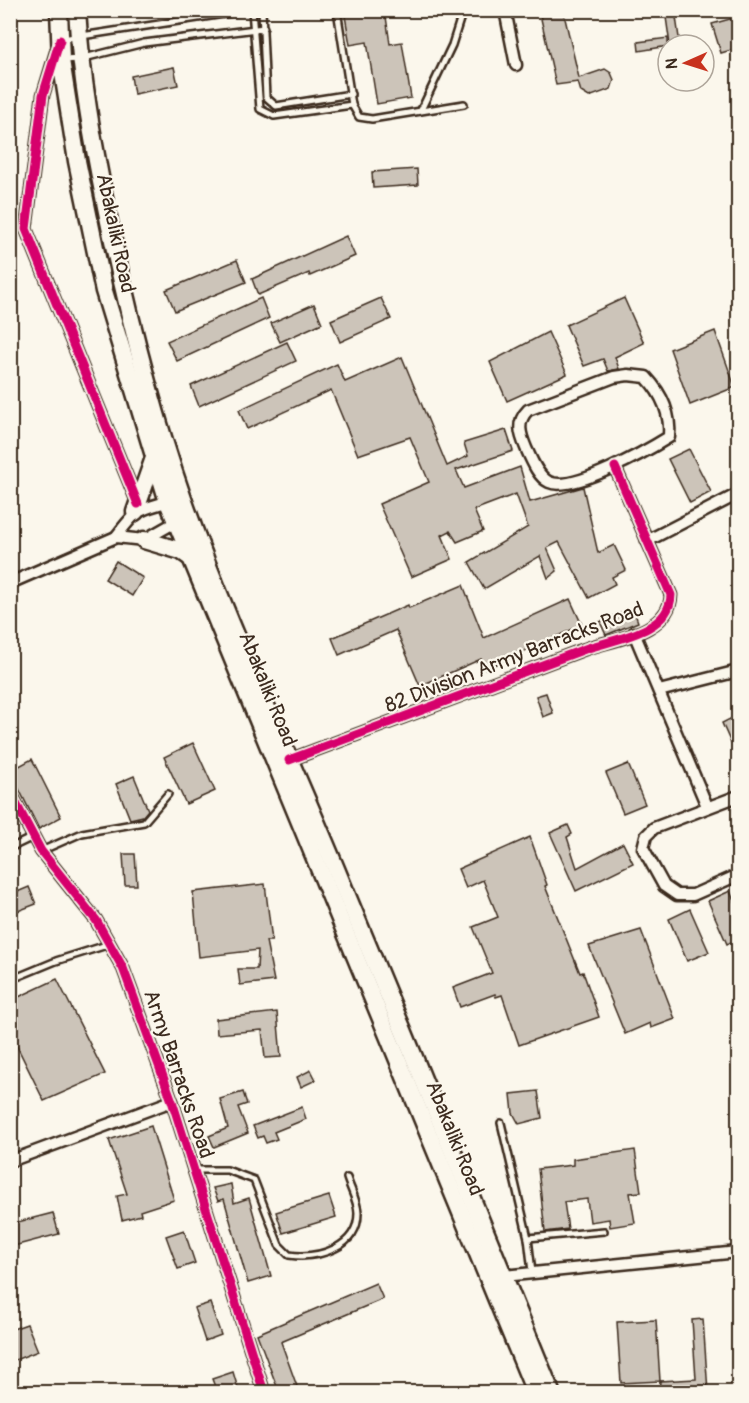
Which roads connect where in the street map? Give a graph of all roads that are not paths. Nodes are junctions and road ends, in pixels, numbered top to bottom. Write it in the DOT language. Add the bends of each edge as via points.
graph roads {
  1 [pos="59,10"];
  2 [pos="77,10"];
  3 [pos="251,10"];
  4 [pos="262,10"];
  5 [pos="337,10"];
  6 [pos="463,10"];
  7 [pos="505,10"];
  8 [pos="264,28"];
  9 [pos="253,29"];
  10 [pos="78,39"];
  11 [pos="60,40"];
  12 [pos="80,59"];
  13 [pos="61,60"];
  14 [pos="516,65"];
  15 [pos="351,94"];
  16 [pos="464,104"];
  17 [pos="352,105"];
  18 [pos="421,110"];
  19 [pos="154,457"];
  20 [pos="615,467"];
  21 [pos="738,494"];
  22 [pos="175,500"];
  23 [pos="137,508"];
  24 [pos="183,519"];
  25 [pos="116,537"];
  26 [pos="144,540"];
  27 [pos="647,541"];
  28 [pos="191,558"];
  29 [pos="10,583"];
  30 [pos="634,633"];
  31 [pos="738,671"];
  32 [pos="659,691"];
  33 [pos="289,760"];
  34 [pos="10,792"];
  35 [pos="168,794"];
  36 [pos="738,796"];
  37 [pos="707,806"];
  38 [pos="33,837"];
  39 [pos="10,848"];
  40 [pos="41,851"];
  41 [pos="738,874"];
  42 [pos="111,944"];
  43 [pos="10,981"];
  44 [pos="172,1101"];
  45 [pos="501,1122"];
  46 [pos="10,1161"];
  47 [pos="192,1170"];
  48 [pos="347,1178"];
  49 [pos="604,1231"];
  50 [pos="528,1238"];
  51 [pos="738,1252"];
  52 [pos="532,1272"];
  53 [pos="504,1276"];
  54 [pos="264,1392"];
  55 [pos="535,1392"];
  56 [pos="551,1392"];
  1 -- 11 [label="main road, Abakaliki Road"];
  2 -- 10 [label="main road, Abakaliki Road"];
  3 -- 9 [label="lane"];
  3 -- 10 [label="lane"];
  4 -- 8 [label="lane"];
  5 -- 15 [label="lane"];
  6 -- 18 [label="lane" via="452,45"];
  7 -- 14 [label="street"];
  8 -- 9 [label="lane"];
  8 -- 15 [label="lane" via="269,102 276,106"];
  9 -- 12 [label="lane" via="144,43"];
  9 -- 17 [label="lane" via="260,109 274,116"];
  10 -- 11 [label="lane"];
  10 -- 12 [label="main road, Abakaliki Road"];
  11 -- 13 [label="main road, Abakaliki Road"];
  11 -- 23 [label="street" via="43,95 26,229"];
  12 -- 13 [label="lane"];
  12 -- 22 [label="main road, Abakaliki Road" via="122,282"];
  13 -- 19 [label="main road, Abakaliki Road" via="77,161 105,291"];
  15 -- 17 [label="lane"];
  16 -- 18 [label="lane"];
  17 -- 18 [label="lane" via="364,119"];
  19 -- 22 [label="main road, Abakaliki Road"];
  19 -- 23 [label="main road"];
  20 -- 20 [label="street" via="575,481 559,484 546,480 521,437 522,416 528,410 614,377 646,377 666,405 669,436"];
  20 -- 27 [label="street, 82 Division Army Barracks Road"];
  21 -- 27 [label="street"];
  22 -- 23 [label="street"];
  22 -- 24 [label="main road, Abakaliki Road"];
  23 -- 25 [label="street"];
  24 -- 26 [label="street"];
  24 -- 28 [label="main road, Abakaliki Road"];
  24 -- 33 [label="main road, Abakaliki Road"];
  25 -- 26 [label="street"];
  25 -- 29 [label="street"];
  26 -- 28 [label="main road"];
  27 -- 30 [label="street, 82 Division Army Barracks Road" via="671,595 670,604 663,619"];
  28 -- 55 [label="main road, Abakaliki Road"];
  30 -- 32 [label="street, 82 Division Army Barracks Road"];
  30 -- 33 [label="street, 82 Division Army Barracks Road"];
  31 -- 32 [label="street"];
  32 -- 37 [label="street, 82 Division Army Barracks Road"];
  33 -- 53 [label="main road, Abakaliki Road"];
  34 -- 38 [label="street, Army Barracks Road"];
  35 -- 40 [label="lane" via="144,822 82,833"];
  36 -- 37 [label="street"];
  37 -- 41 [label="street" via="648,832 643,848 647,860 664,886 677,895 693,895"];
  38 -- 39 [label="lane"];
  38 -- 40 [label="street, Army Barracks Road"];
  40 -- 42 [label="street, Army Barracks Road"];
  42 -- 43 [label="lane"];
  42 -- 44 [label="street, Army Barracks Road"];
  44 -- 46 [label="street, Army Barracks Road"];
  44 -- 47 [label="street, Army Barracks Road"];
  45 -- 50 [label="lane"];
  47 -- 48 [label="lane" via="227,1170 255,1179 279,1245 289,1256 304,1257 345,1245 357,1228 358,1210"];
  47 -- 54 [label="street, Army Barracks Road"];
  49 -- 50 [label="lane"];
  50 -- 52 [label="lane"];
  51 -- 52 [label="street"];
  52 -- 53 [label="street"];
  53 -- 56 [label="main road, Abakaliki Road"];
}
